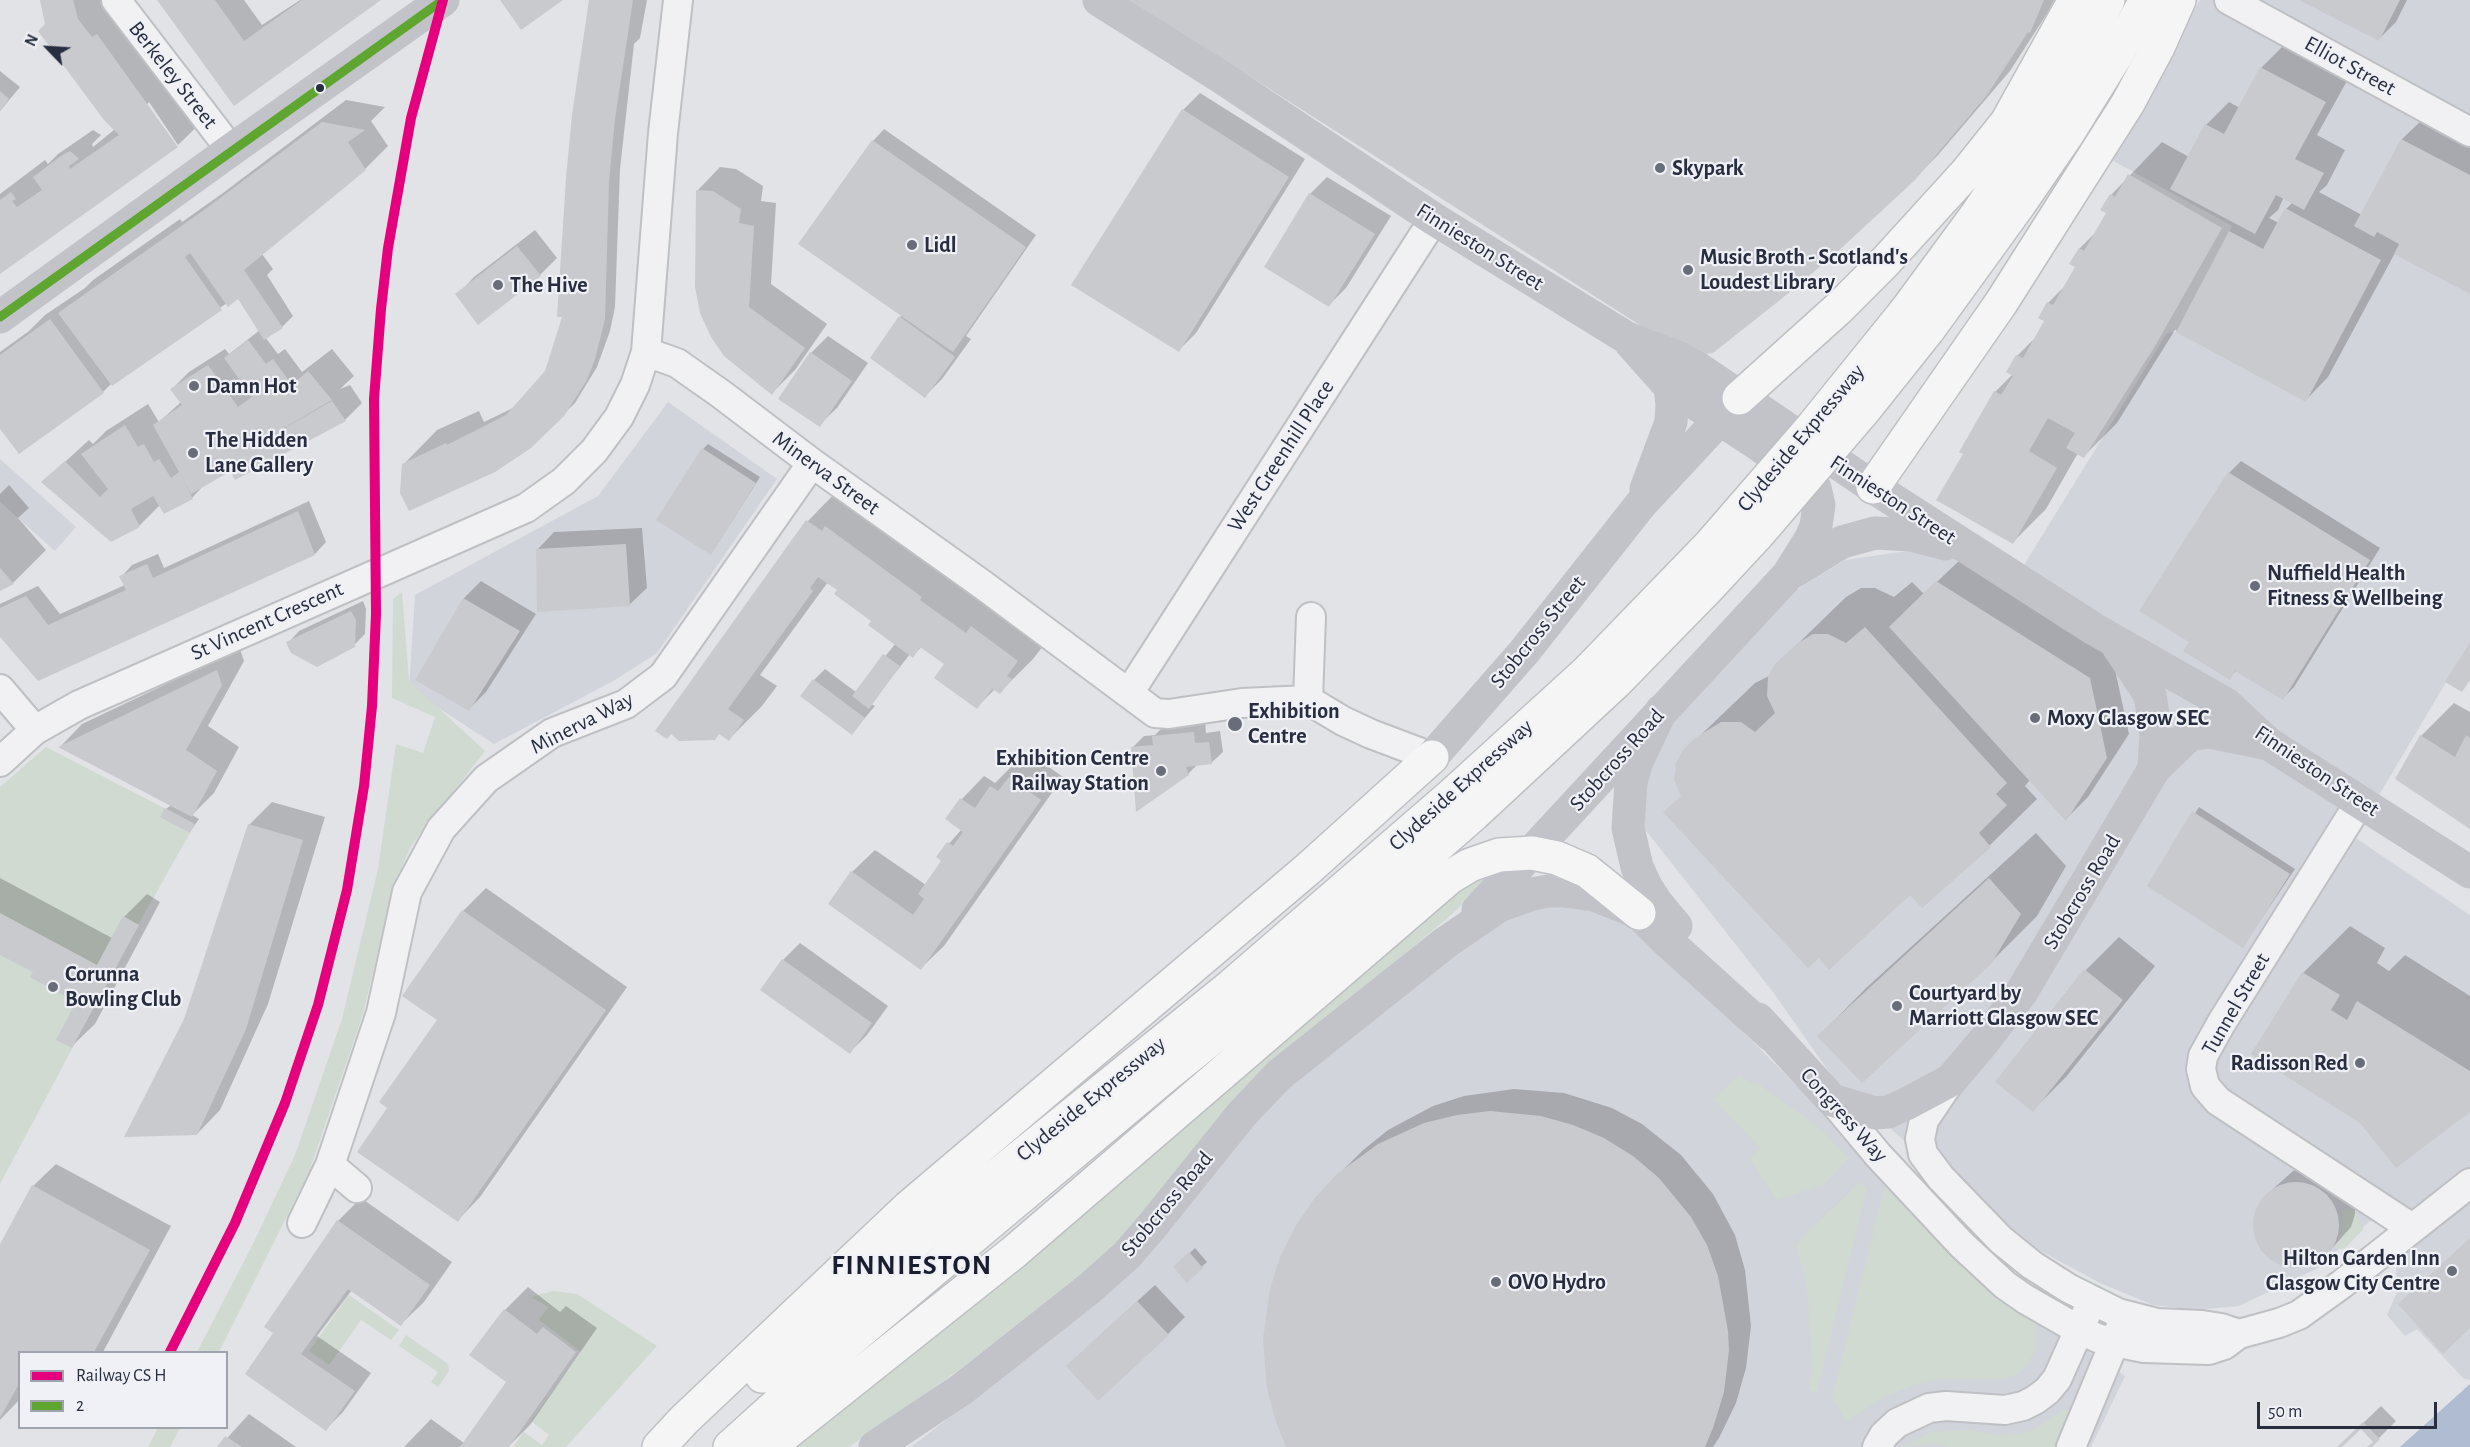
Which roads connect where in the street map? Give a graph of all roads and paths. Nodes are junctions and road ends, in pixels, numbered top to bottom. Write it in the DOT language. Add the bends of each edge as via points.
graph roads {
  1 [pos="116,0"];
  2 [pos="1099,0"];
  3 [pos="2075,0"];
  4 [pos="2108,0"];
  5 [pos="2146,0"];
  6 [pos="2179,0"];
  7 [pos="2229,0"];
  8 [pos="441,1"];
  9 [pos="679,4"];
  10 [pos="2470,132"];
  11 [pos="231,150"];
  12 [pos="1434,219"];
  13 [pos="0,317"];
  14 [pos="1917,320"];
  15 [pos="1627,338"];
  16 [pos="646,352"];
  17 [pos="1670,387"];
  18 [pos="1729,409"];
  19 [pos="812,464"];
  20 [pos="1873,488"];
  21 [pos="1641,504"];
  22 [pos="1972,552"];
  23 [pos="1788,575"];
  24 [pos="1311,620"];
  25 [pos="2114,641"];
  26 [pos="1135,685"];
  27 [pos="0,689"];
  28 [pos="1308,692"];
  29 [pos="1661,711"];
  30 [pos="35,730"];
  31 [pos="2269,744"];
  32 [pos="1441,747"];
  33 [pos="0,762"];
  34 [pos="2154,769"];
  35 [pos="2360,802"];
  36 [pos="1464,804"];
  37 [pos="1532,853"];
  38 [pos="2470,872"];
  39 [pos="1639,913"];
  40 [pos="1445,944"];
  41 [pos="1771,1035"];
  42 [pos="1951,1080"];
  43 [pos="1832,1100"];
  44 [pos="330,1165"];
  45 [pos="2470,1183"];
  46 [pos="357,1188"];
  47 [pos="302,1223"];
  48 [pos="2412,1228"];
  49 [pos="2092,1301"];
  50 [pos="2126,1316"];
  51 [pos="2079,1330"];
  52 [pos="2239,1334"];
  53 [pos="2115,1342"];
  54 [pos="659,1447"];
  55 [pos="682,1447"];
  56 [pos="730,1447"];
  57 [pos="770,1447"];
  58 [pos="875,1447"];
  59 [pos="1877,1447"];
  60 [pos="2071,1447"];
  1 -- 11 [label="street, Berkeley Street"];
  2 -- 12 [label="street, Finnieston Street"];
  3 -- 18 [label="main road" via="2007,122 1966,172 1839,308"];
  4 -- 14 [label="main road, Clydeside Expressway" via="2067,80 1978,213"];
  5 -- 14 [label="main road, Clydeside Expressway" via="2066,136 1986,251"];
  6 -- 20 [label="main road" via="2128,103 2001,303"];
  7 -- 10 [label="street, Elliot Street"];
  8 -- 11 [label="street"];
  9 -- 16 [label="street" via="663,133"];
  11 -- 13 [label="street"];
  12 -- 15 [label="street, Finnieston Street"];
  12 -- 26 [label="street, West Greenhill Place"];
  14 -- 36 [label="main road, Clydeside Expressway, bridge"];
  15 -- 17 [label="street"];
  15 -- 18 [label="street, Finnieston Street" via="1679,358"];
  16 -- 19 [label="street, Minerva Street" via="677,363"];
  16 -- 30 [label="street, St Vincent Crescent" via="619,417 594,451 564,481 526,508 146,674"];
  17 -- 18 [label="street"];
  17 -- 21 [label="street, Stobcross Street" via="1671,422"];
  18 -- 20 [label="street, Finnieston Street"];
  18 -- 21 [label="street, Stobcross Street"];
  18 -- 23 [label="street" via="1759,445 1815,488 1819,505 1816,526"];
  19 -- 26 [label="street, Minerva Street" via="1100,671"];
  19 -- 44 [label="street, Minerva Way" via="663,676 626,704 552,734 486,779 441,829 407,892 381,1013"];
  20 -- 22 [label="street, Finnieston Street"];
  21 -- 32 [label="street, Stobcross Street" via="1524,652"];
  22 -- 23 [label="street" via="1912,535 1875,533 1842,542"];
  22 -- 25 [label="street, Finnieston Street"];
  23 -- 29 [label="street, Stobcross Road"];
  24 -- 28 [label="street"];
  25 -- 31 [label="street, Finnieston Street" via="2226,704"];
  25 -- 34 [label="street, Stobcross Road" via="2150,695 2156,733"];
  26 -- 28 [label="street, Minerva Street" via="1155,713 1169,714"];
  27 -- 30 [label="street"];
  28 -- 32 [label="street" via="1343,721 1371,734"];
  29 -- 37 [label="street, Stobcross Road"];
  29 -- 41 [label="street, Congress Way" via="1631,782 1628,828 1637,867 1656,902"];
  30 -- 33 [label="street, St Vincent Crescent"];
  31 -- 34 [label="street, Stobcross Road" via="2210,732 2190,734"];
  31 -- 35 [label="street, Finnieston Street"];
  32 -- 54 [label="main road" via="1308,869 909,1207"];
  34 -- 42 [label="street, Stobcross Road" via="2020,993"];
  35 -- 38 [label="street, Finnieston Street"];
  35 -- 48 [label="street, Tunnel Street" via="2222,1022 2201,1063 2202,1079 2218,1101"];
  36 -- 55 [label="main road, Clydeside Expressway" via="915,1242"];
  36 -- 56 [label="main road, Clydeside Expressway" via="1278,985 832,1355"];
  37 -- 39 [label="main road" via="1557,858 1587,871"];
  37 -- 40 [label="street, Stobcross Road"];
  37 -- 57 [label="main road" via="1499,855 1450,877 1014,1252"];
  39 -- 40 [label="street, Stobcross Road" via="1594,895 1548,891 1499,906"];
  39 -- 41 [label="street, Stobcross Road"];
  40 -- 58 [label="street, Stobcross Road" via="1279,1075 1145,1233 1090,1288 962,1389"];
  41 -- 43 [label="street, Congress Way"];
  42 -- 43 [label="street, Stobcross Road" via="1888,1112 1863,1111"];
  42 -- 49 [label="street, Congress Way" via="1922,1125 1921,1143 1928,1162 2022,1258"];
  43 -- 51 [label="street, Congress Way" via="1977,1260 2025,1299"];
  44 -- 46 [label="street"];
  44 -- 47 [label="street, Minerva Way"];
  45 -- 48 [label="street, Congress Way"];
  48 -- 52 [label="street, Congress Way" via="2299,1315"];
  49 -- 50 [label="street, Congress Way"];
  49 -- 51 [label="street"];
  50 -- 52 [label="street, Congress Way" via="2157,1323 2221,1328"];
  50 -- 53 [label="street"];
  51 -- 53 [label="street, Congress Way"];
  51 -- 59 [label="street" via="2057,1379 2035,1400 2005,1410 1929,1408 1897,1423"];
  52 -- 53 [label="street, Congress Way" via="2209,1350 2167,1351"];
  53 -- 60 [label="street"];
}
